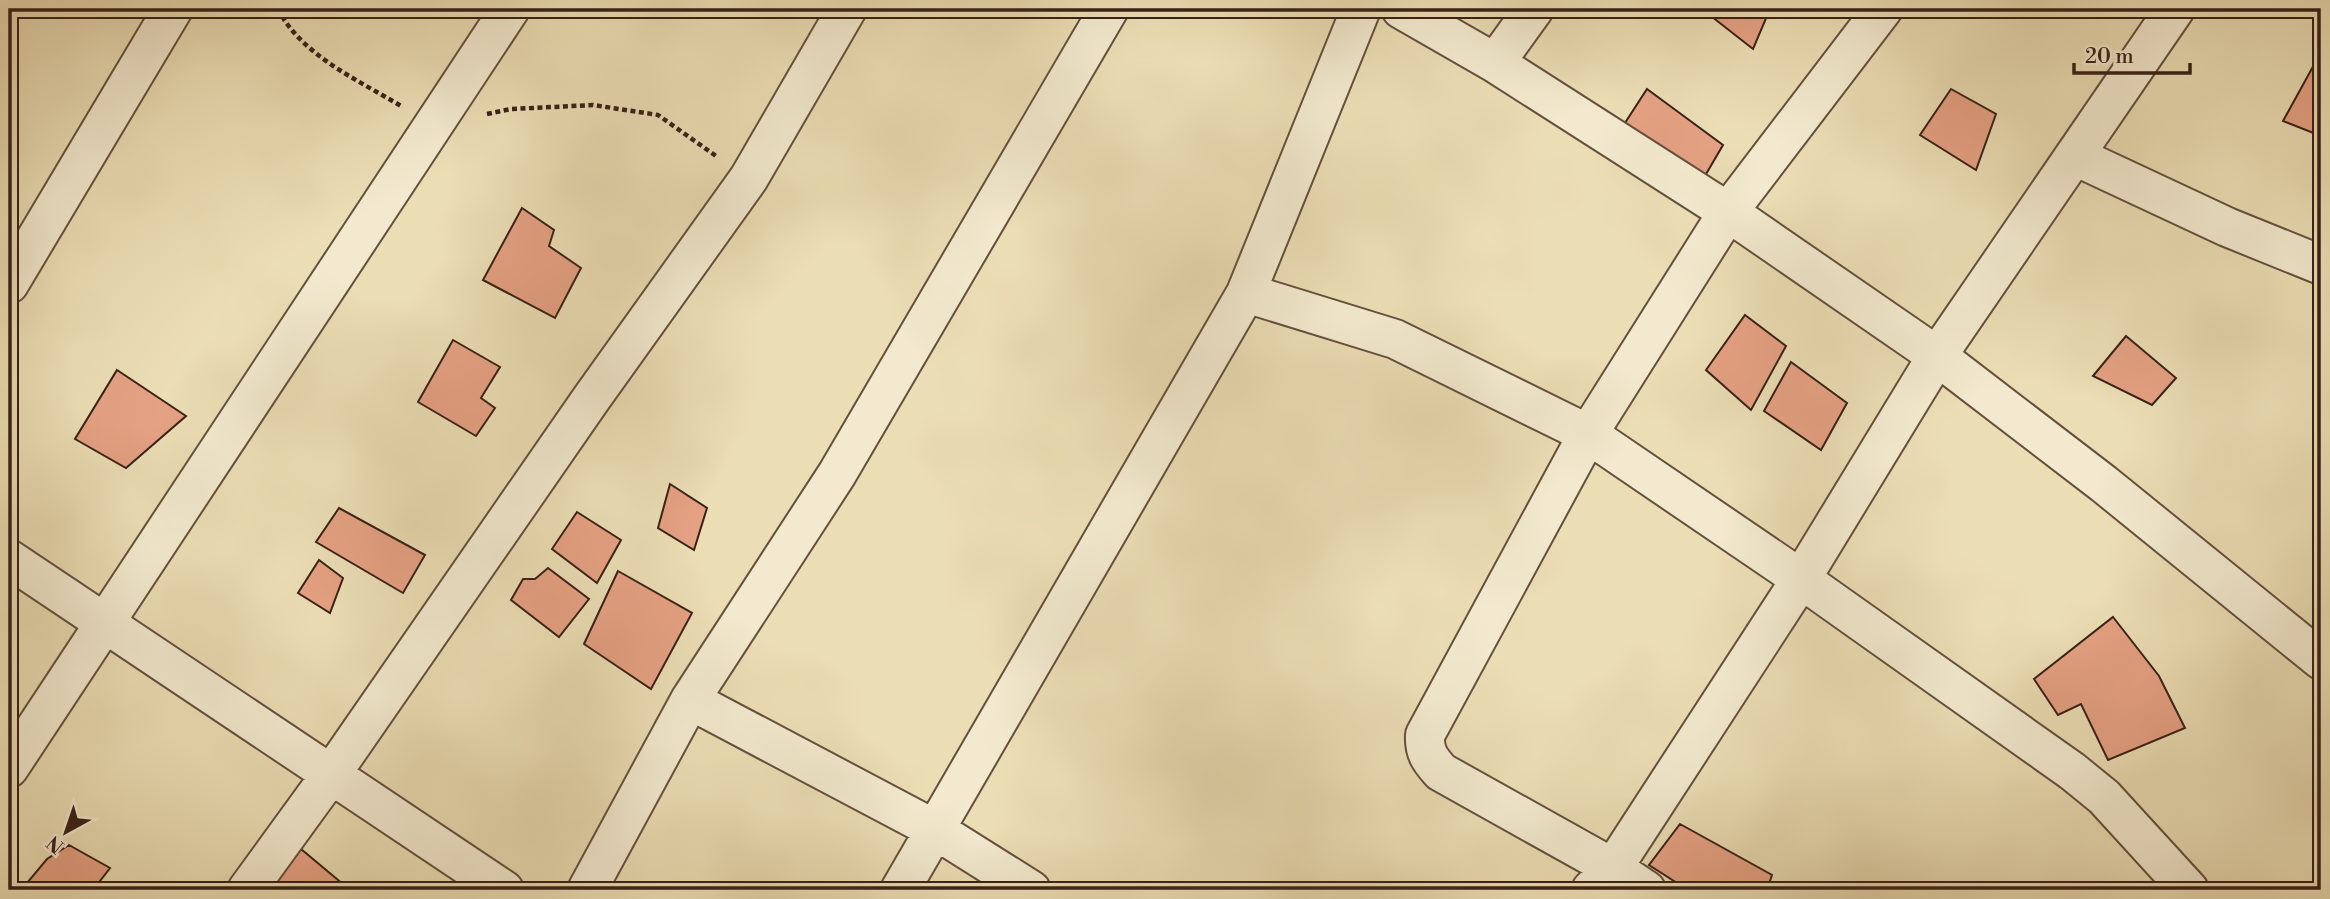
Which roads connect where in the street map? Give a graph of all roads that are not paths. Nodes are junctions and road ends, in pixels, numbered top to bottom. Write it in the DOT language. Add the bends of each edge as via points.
graph roads {
  1 [pos="173,9"];
  2 [pos="510,9"];
  3 [pos="847,9"];
  4 [pos="1109,9"];
  5 [pos="1361,9"];
  6 [pos="1401,9"];
  7 [pos="1534,9"];
  8 [pos="1883,9"];
  9 [pos="2175,9"];
  10 [pos="1496,64"];
  11 [pos="2075,156"];
  12 [pos="1728,212"];
  13 [pos="2321,265"];
  14 [pos="9,284"];
  15 [pos="1245,293"];
  16 [pos="1937,356"];
  17 [pos="1588,434"];
  18 [pos="9,559"];
  19 [pos="1801,579"];
  20 [pos="105,623"];
  21 [pos="2321,660"];
  22 [pos="690,700"];
  23 [pos="9,768"];
  24 [pos="332,773"];
  25 [pos="934,829"];
  26 [pos="1602,879"];
  27 [pos="247,890"];
  28 [pos="504,890"];
  29 [pos="587,890"];
  30 [pos="900,890"];
  31 [pos="1031,890"];
  32 [pos="1646,890"];
  33 [pos="2189,890"];
  1 -- 14 [label="street"];
  2 -- 20 [label="street"];
  3 -- 24 [label="street" via="749,178"];
  4 -- 22 [label="street" via="837,474"];
  5 -- 15 [label="street"];
  6 -- 10 [label="street"];
  7 -- 10 [label="street"];
  8 -- 12 [label="street"];
  9 -- 11 [label="street"];
  10 -- 12 [label="street"];
  11 -- 13 [label="street"];
  11 -- 16 [label="street"];
  12 -- 16 [label="street"];
  12 -- 17 [label="street"];
  15 -- 17 [label="street" via="1395,339"];
  15 -- 25 [label="street"];
  16 -- 19 [label="street"];
  16 -- 21 [label="street"];
  17 -- 19 [label="street"];
  17 -- 26 [label="street" via="1425,735 1425,748 1441,772"];
  18 -- 20 [label="street"];
  19 -- 26 [label="street"];
  19 -- 33 [label="street" via="2105,797"];
  20 -- 23 [label="street"];
  20 -- 24 [label="street"];
  22 -- 25 [label="street"];
  22 -- 29 [label="street"];
  24 -- 27 [label="street"];
  24 -- 28 [label="street"];
  25 -- 30 [label="street"];
  25 -- 31 [label="street"];
  26 -- 32 [label="street"];
}
